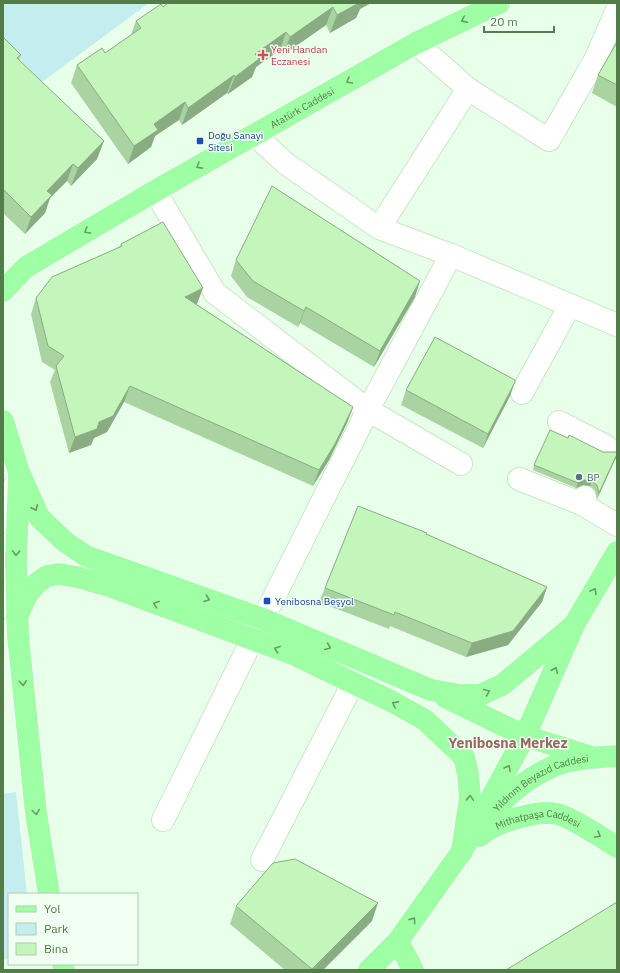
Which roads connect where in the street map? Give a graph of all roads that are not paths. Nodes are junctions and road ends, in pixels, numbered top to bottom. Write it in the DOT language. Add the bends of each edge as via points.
graph roads {
  1 [pos="499,3"];
  2 [pos="617,10"];
  3 [pos="416,43"];
  4 [pos="468,88"];
  5 [pos="255,135"];
  6 [pos="156,190"];
  7 [pos="379,228"];
  8 [pos="452,255"];
  9 [pos="26,267"];
  10 [pos="3,268"];
  11 [pos="3,292"];
  12 [pos="570,305"];
  13 [pos="617,325"];
  14 [pos="522,393"];
  15 [pos="368,410"];
  16 [pos="3,421"];
  17 [pos="559,422"];
  18 [pos="609,449"];
  19 [pos="461,464"];
  20 [pos="19,472"];
  21 [pos="519,479"];
  22 [pos="3,521"];
  23 [pos="617,525"];
  24 [pos="617,552"];
  25 [pos="3,591"];
  26 [pos="17,617"];
  27 [pos="263,619"];
  28 [pos="574,624"];
  29 [pos="252,640"];
  30 [pos="353,684"];
  31 [pos="431,690"];
  32 [pos="540,706"];
  33 [pos="525,736"];
  34 [pos="606,757"];
  35 [pos="163,820"];
  36 [pos="617,847"];
  37 [pos="462,851"];
  38 [pos="262,860"];
  39 [pos="49,893"];
  40 [pos="398,942"];
  41 [pos="369,970"];
  42 [pos="413,970"];
  1 -- 3 [label="main road, Atatürk Caddesi, one-way"];
  2 -- 4 [label="street" via="595,60 549,140"];
  3 -- 4 [label="street"];
  3 -- 5 [label="main road, Atatürk Caddesi, one-way"];
  4 -- 7 [label="street"];
  5 -- 6 [label="main road, Atatürk Caddesi, one-way"];
  5 -- 7 [label="street" via="285,162"];
  6 -- 9 [label="main road, Atatürk Caddesi, one-way"];
  6 -- 15 [label="street" via="215,293"];
  7 -- 8 [label="street"];
  8 -- 12 [label="street"];
  8 -- 15 [label="street"];
  9 -- 10 [label="main road"];
  9 -- 11 [label="main road"];
  12 -- 13 [label="street"];
  12 -- 14 [label="street"];
  15 -- 19 [label="street"];
  15 -- 27 [label="street"];
  16 -- 20 [label="main road"];
  17 -- 18 [label="street"];
  20 -- 22 [label="street"];
  20 -- 26 [label="main road, one-way"];
  20 -- 27 [label="main road, one-way" via="39,517 64,541 86,556"];
  21 -- 23 [label="street" via="584,500"];
  28 -- 24 [label="main road, one-way"];
  25 -- 26 [label="street"];
  29 -- 26 [label="main road, one-way" via="109,586 60,574 47,576 37,583 27,595"];
  26 -- 39 [label="main road, one-way" via="36,813"];
  27 -- 31 [label="main road, one-way"];
  31 -- 28 [label="main road, one-way" via="462,696 480,695 502,685"];
  32 -- 28 [label="main road, one-way"];
  30 -- 29 [label="main road, one-way" via="295,656"];
  29 -- 35 [label="street"];
  37 -- 30 [label="main road, one-way" via="470,798 464,757 425,720"];
  30 -- 38 [label="street"];
  31 -- 33 [label="main road"];
  32 -- 33 [label="main road"];
  32 -- 34 [label="main road" via="546,726 554,735 567,744"];
  33 -- 34 [label="main road"];
  37 -- 33 [label="main road, one-way"];
  34 -- 37 [label="main road, Yıldırım Beyazıd Caddesi" via="559,764 520,786 494,810"];
  37 -- 36 [label="main road, Mithatpaşa Caddesi, one-way" via="484,832 507,820 532,815 560,814"];
  40 -- 37 [label="main road, one-way"];
  40 -- 41 [label="main road"];
  40 -- 42 [label="main road"];
}
